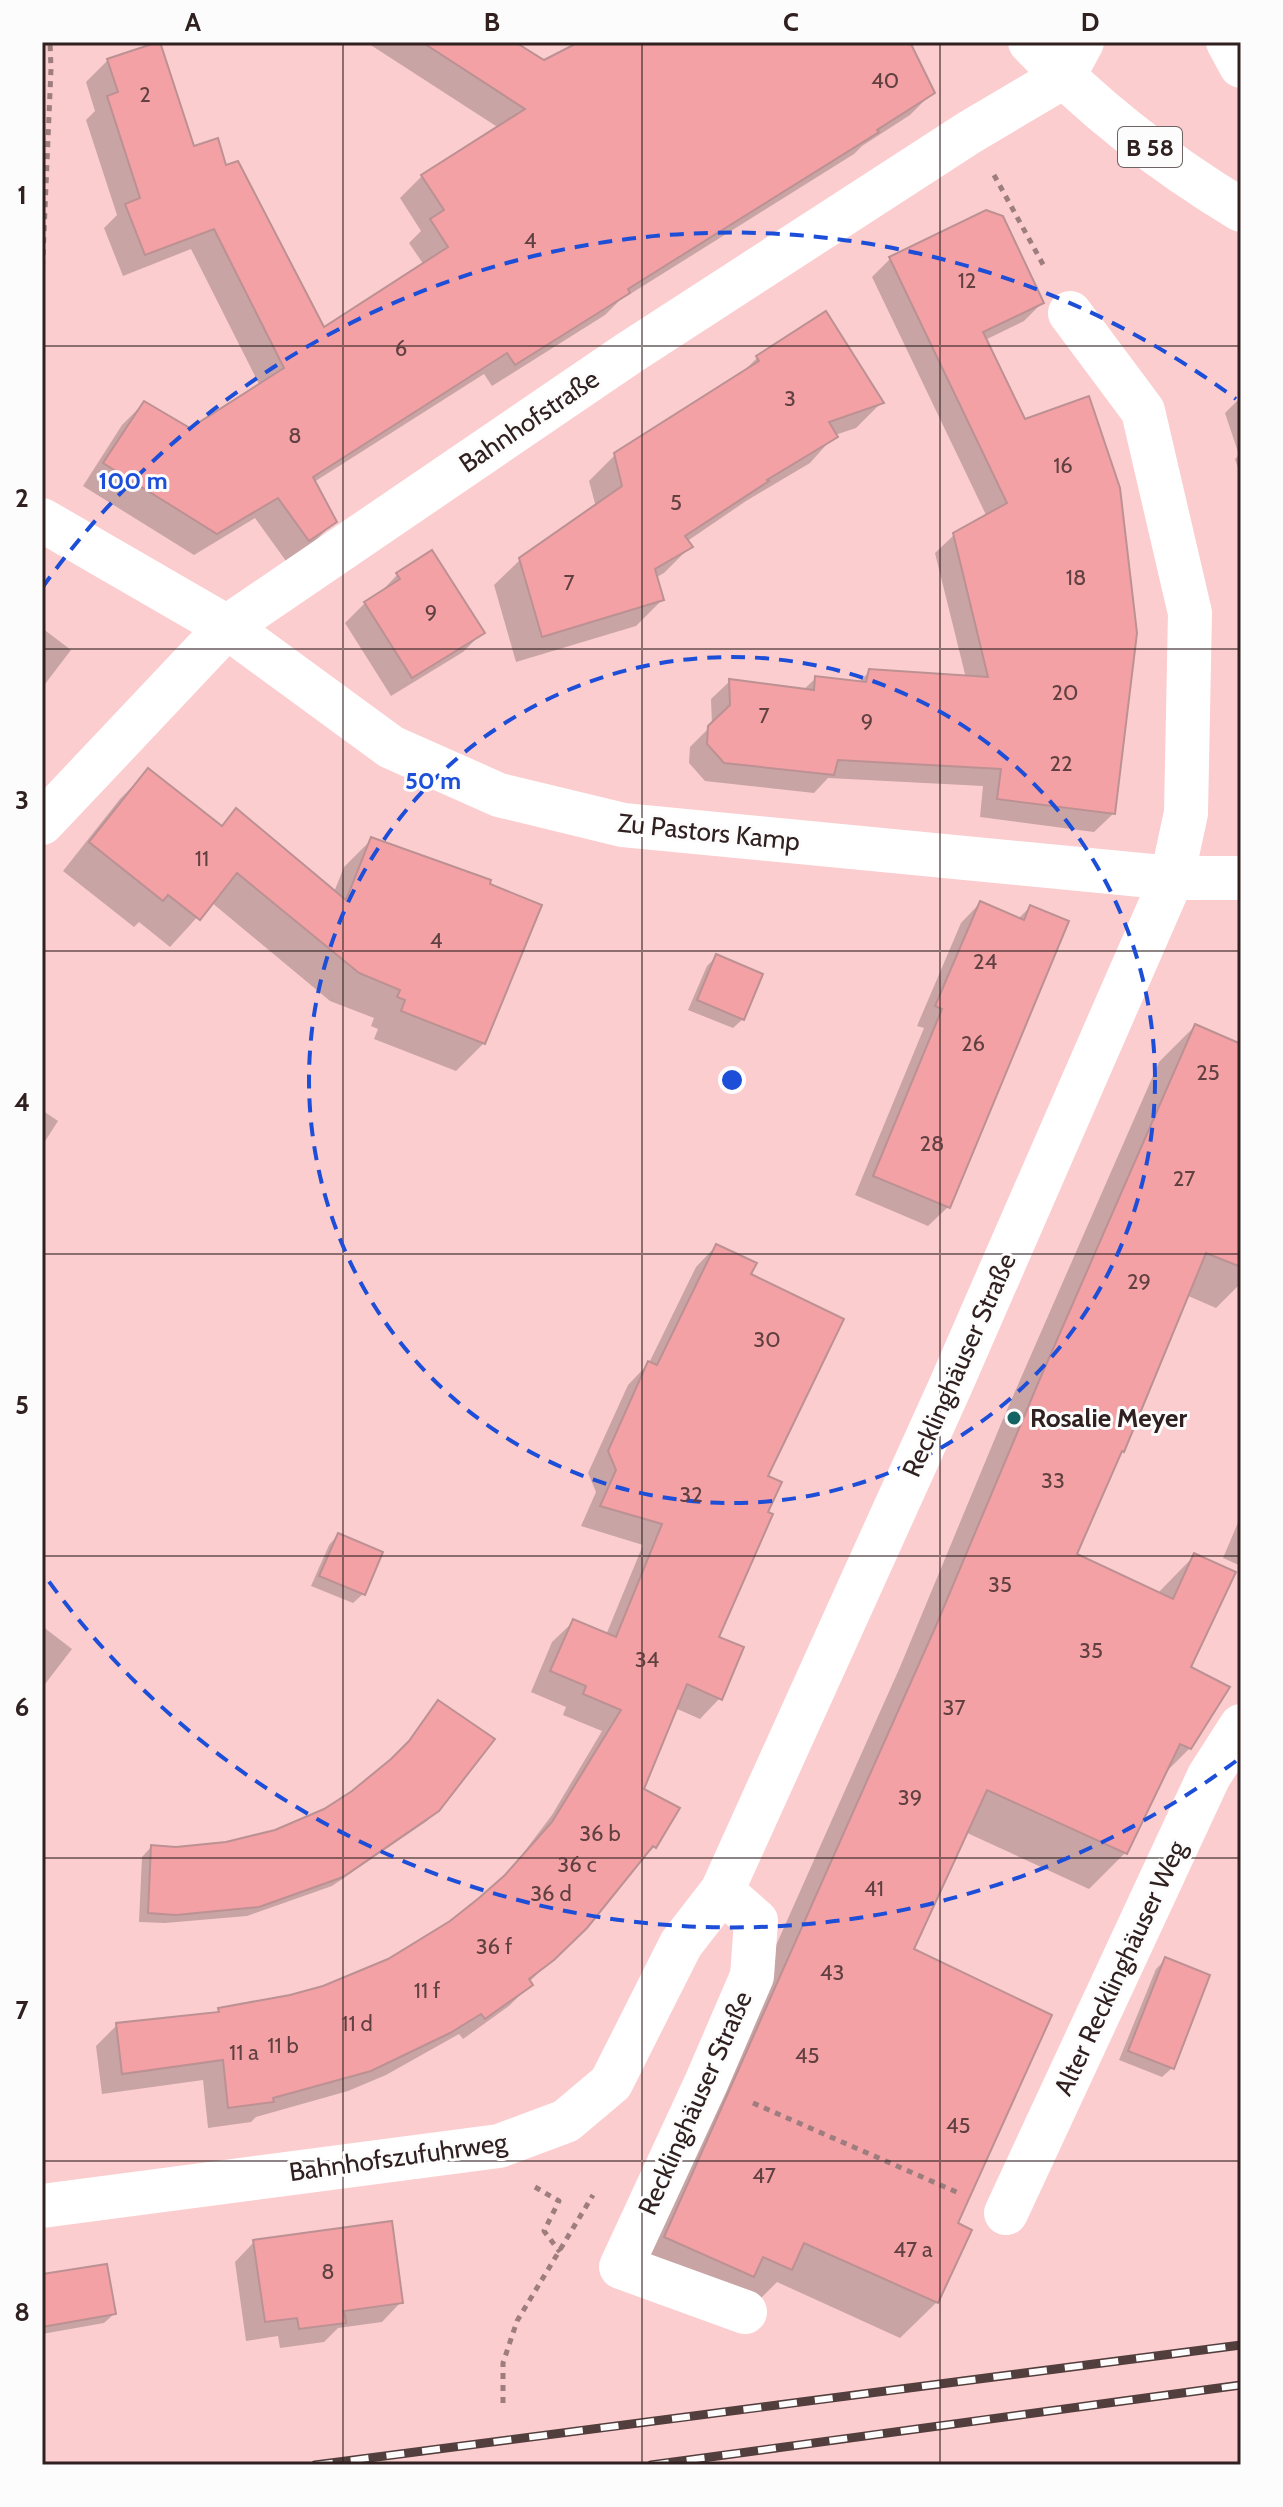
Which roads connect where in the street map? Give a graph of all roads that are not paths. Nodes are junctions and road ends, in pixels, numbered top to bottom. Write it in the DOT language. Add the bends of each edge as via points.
graph roads {
  1 [pos="1030,42"];
  2 [pos="1228,42"];
  3 [pos="1072,60"];
  4 [pos="1241,66"];
  5 [pos="1241,210"];
  6 [pos="1070,313"];
  7 [pos="42,520"];
  8 [pos="227,627"];
  9 [pos="42,823"];
  10 [pos="1172,878"];
  11 [pos="1241,878"];
  12 [pos="1241,1726"];
  13 [pos="722,1891"];
  14 [pos="42,2206"];
  15 [pos="1006,2213"];
  16 [pos="745,2312"];
  1 -- 3 [label="street, B 58"];
  2 -- 4 [label="street"];
  3 -- 5 [label="street, B 58" via="1190,179"];
  3 -- 8 [label="street, Bahnhofstraße"];
  6 -- 10 [label="street, Recklinghäuser Straße" via="1143,411 1190,613 1186,813"];
  7 -- 8 [label="street, Zu Pastors Kamp"];
  8 -- 9 [label="street, Bahnhofstraße"];
  8 -- 10 [label="street, Zu Pastors Kamp" via="391,747 499,795 623,825"];
  10 -- 11 [label="street, Zu Pastors Kamp"];
  10 -- 13 [label="street, Recklinghäuser Straße"];
  12 -- 15 [label="street, Alter Recklinghäuser Weg" via="1209,1776"];
  13 -- 14 [label="street, Bahnhofszufuhrweg" via="681,1944 611,2083 566,2121 499,2146"];
  13 -- 16 [label="street, Recklinghäuser Straße" via="756,1921 752,1976 621,2267"];
}
